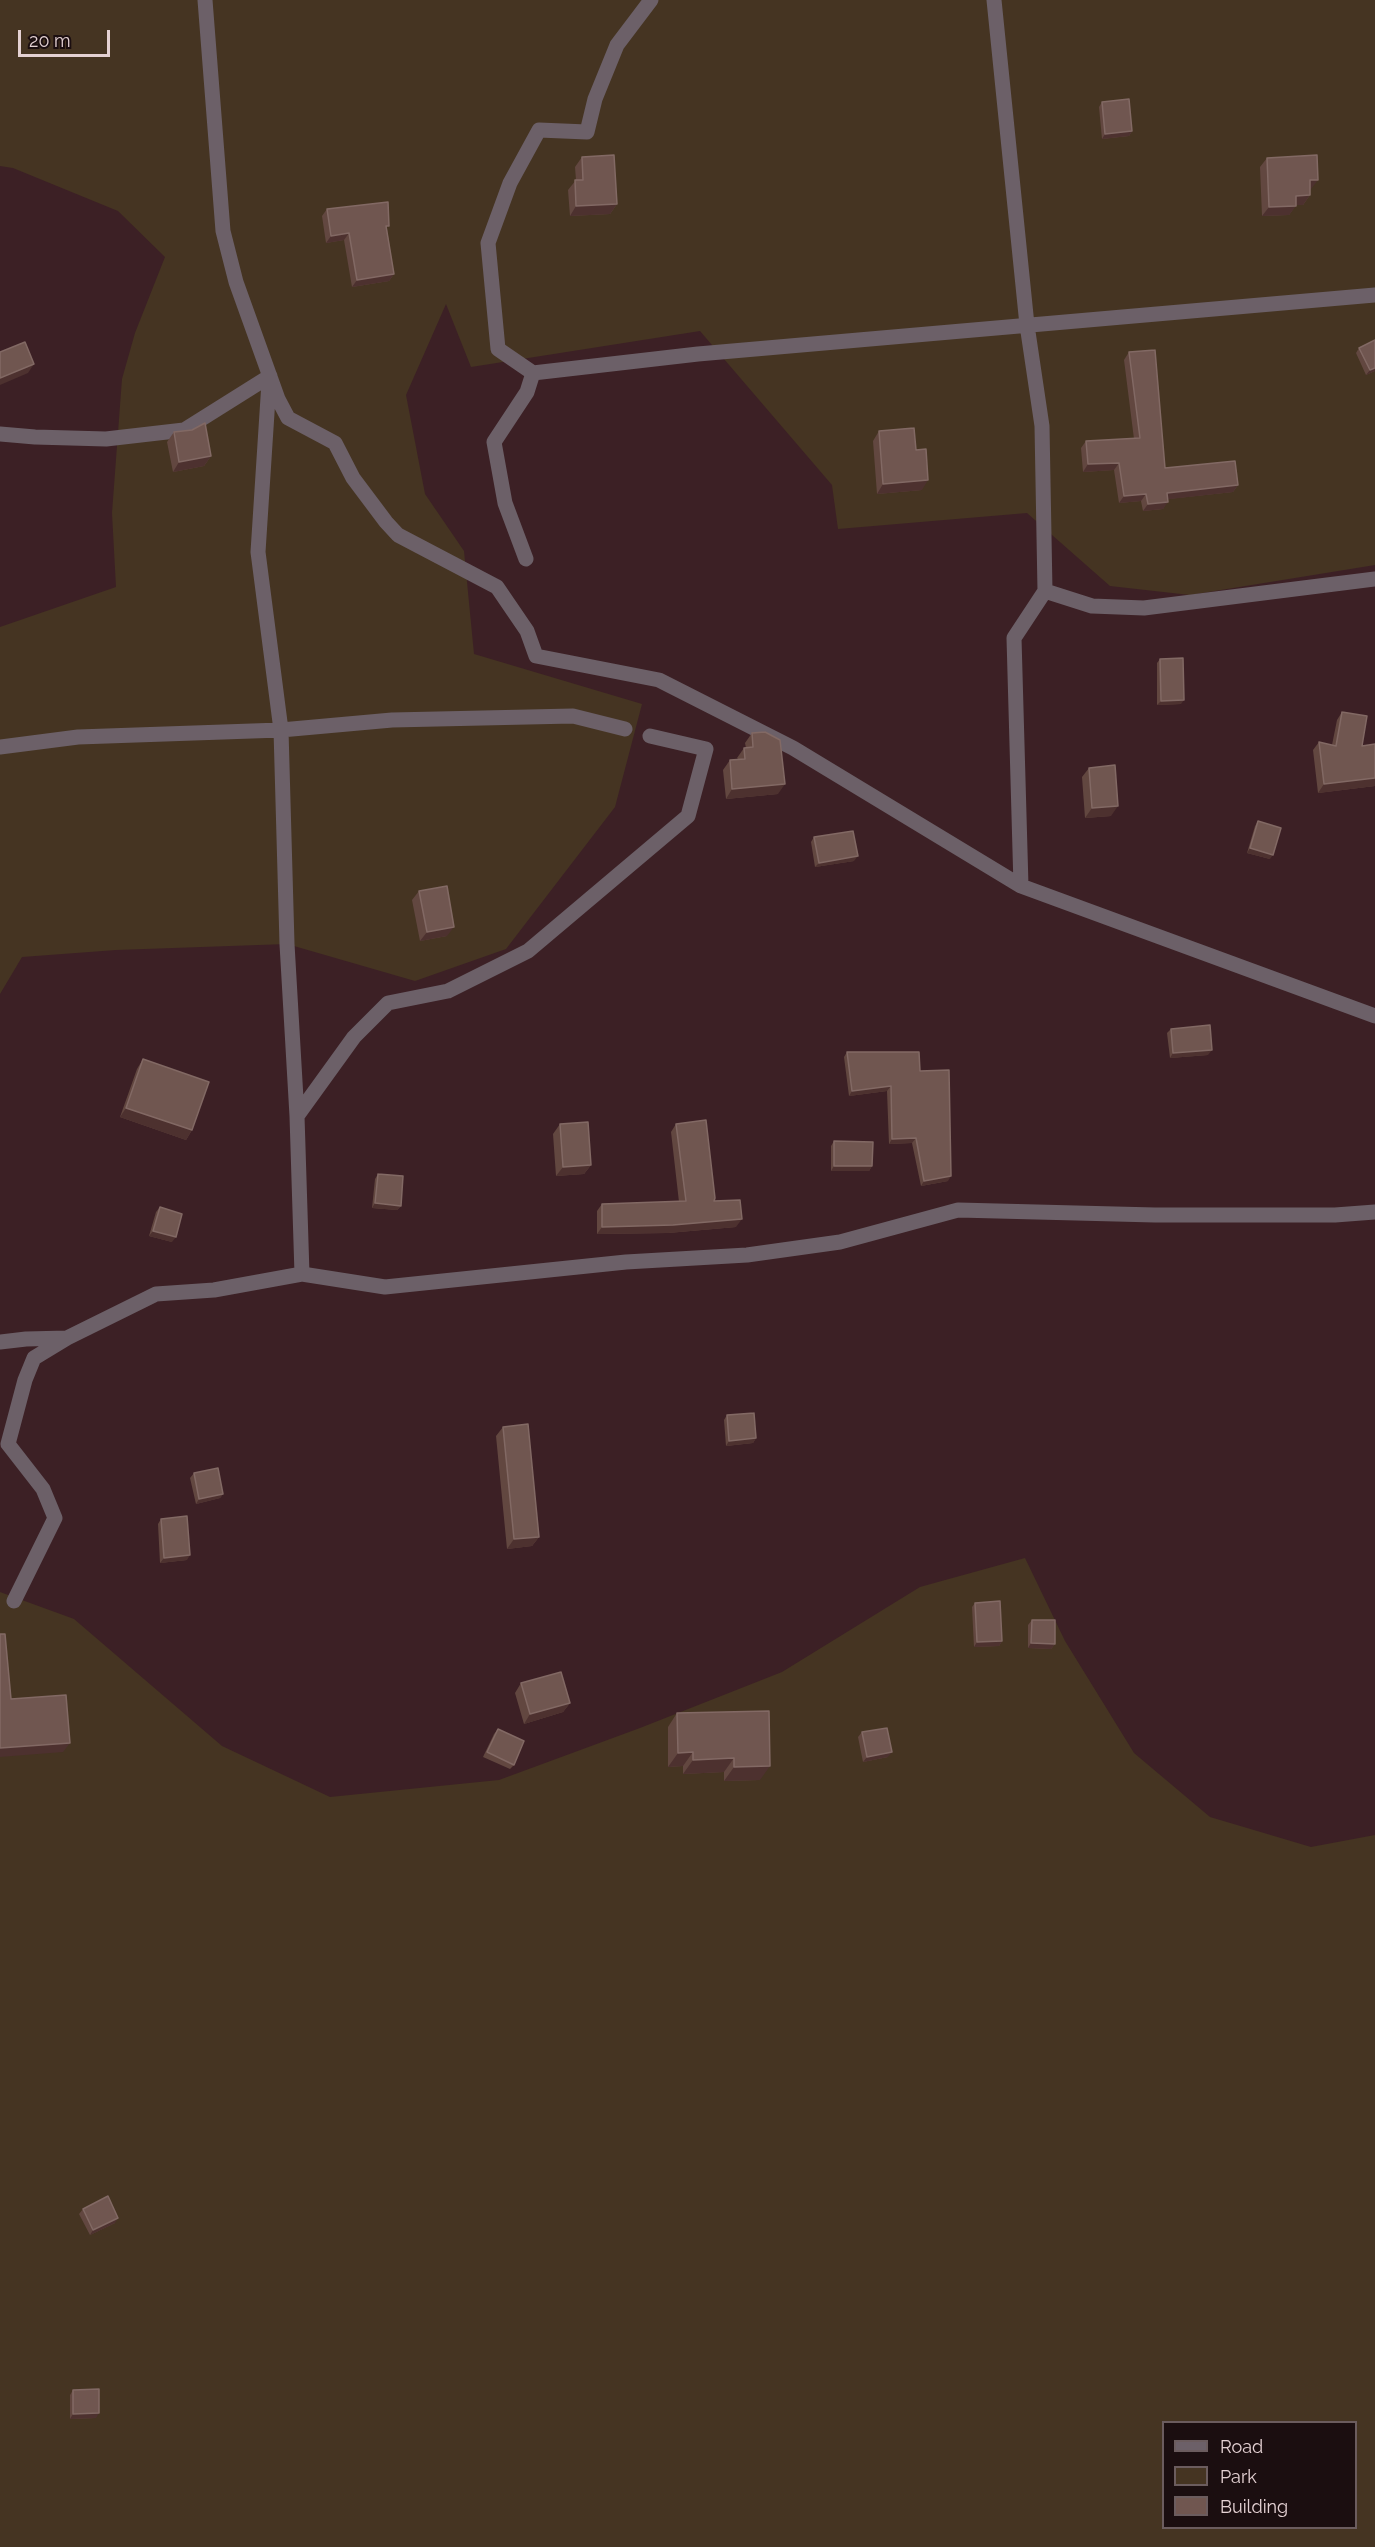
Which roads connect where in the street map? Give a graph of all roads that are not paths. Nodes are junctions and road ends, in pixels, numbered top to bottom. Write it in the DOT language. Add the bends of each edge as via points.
graph roads {
  1 [pos="205,0"];
  2 [pos="651,0"];
  3 [pos="994,0"];
  4 [pos="1375,295"];
  5 [pos="1027,325"];
  6 [pos="533,373"];
  7 [pos="270,376"];
  8 [pos="0,434"];
  9 [pos="526,559"];
  10 [pos="1375,579"];
  11 [pos="1045,591"];
  12 [pos="625,729"];
  13 [pos="281,730"];
  14 [pos="650,736"];
  15 [pos="0,747"];
  16 [pos="1021,886"];
  17 [pos="1375,1016"];
  18 [pos="297,1116"];
  19 [pos="1375,1212"];
  20 [pos="302,1274"];
  21 [pos="67,1338"];
  22 [pos="0,1342"];
  23 [pos="14,1601"];
  1 -- 7 [label="street" via="223,231 236,282"];
  2 -- 6 [label="street" via="617,45 595,99 587,132 539,130 510,183 488,243 498,349"];
  3 -- 5 [label="street"];
  4 -- 5 [label="street"];
  5 -- 6 [label="street"];
  5 -- 11 [label="street" via="1042,426"];
  6 -- 9 [label="street" via="527,392 494,442 505,503"];
  7 -- 8 [label="street" via="184,430 106,439"];
  7 -- 13 [label="street" via="258,552"];
  7 -- 16 [label="street" via="288,418 335,443 353,478 398,535 497,587 527,631 536,656 659,680 793,748"];
  10 -- 11 [label="street" via="1144,608 1092,606"];
  11 -- 16 [label="street" via="1014,638"];
  12 -- 13 [label="street" via="573,717 392,720"];
  13 -- 15 [label="street" via="78,737"];
  13 -- 18 [label="street"];
  14 -- 18 [label="street" via="706,749 688,816 528,951 448,991 388,1003 354,1037"];
  16 -- 17 [label="street"];
  18 -- 20 [label="street"];
  19 -- 20 [label="street" via="1155,1215 958,1210 840,1242 747,1255 626,1262 385,1287"];
  20 -- 21 [label="street" via="214,1290 156,1294"];
  21 -- 22 [label="street"];
  21 -- 23 [label="street" via="34,1358 8,1444 43,1489 55,1518"];
}
